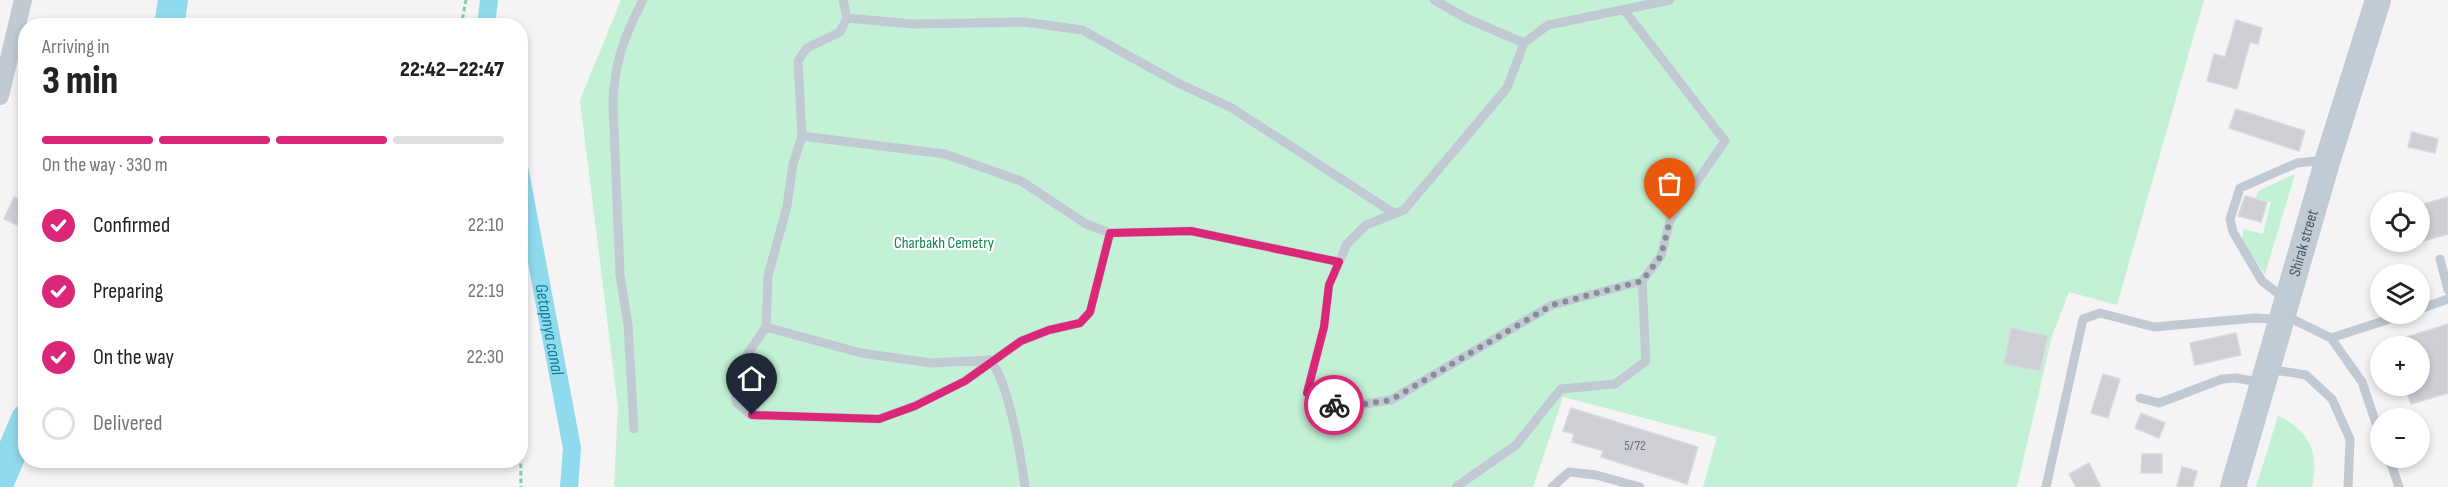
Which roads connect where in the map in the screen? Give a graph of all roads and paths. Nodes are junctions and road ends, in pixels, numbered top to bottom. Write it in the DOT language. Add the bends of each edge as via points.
graph roads {
  1 [pos="23,0"];
  2 [pos="466,0"];
  3 [pos="643,0"];
  4 [pos="843,0"];
  5 [pos="1434,0"];
  6 [pos="1670,0"];
  7 [pos="2367,0"];
  8 [pos="2378,0"];
  9 [pos="1625,10"];
  10 [pos="19,18"];
  11 [pos="463,18"];
  12 [pos="847,18"];
  13 [pos="18,21"];
  14 [pos="1524,43"];
  15 [pos="0,96"];
  16 [pos="802,136"];
  17 [pos="2323,160"];
  18 [pos="1395,214"];
  19 [pos="1110,233"];
  20 [pos="2440,259"];
  21 [pos="1339,262"];
  22 [pos="1642,281"];
  23 [pos="2448,290"];
  24 [pos="2448,299"];
  25 [pos="2430,305"];
  26 [pos="2278,307"];
  27 [pos="2374,324"];
  28 [pos="766,327"];
  29 [pos="2331,338"];
  30 [pos="993,363"];
  31 [pos="2259,372"];
  32 [pos="2140,398"];
  33 [pos="2371,408"];
  34 [pos="634,429"];
  35 [pos="521,468"];
  36 [pos="2392,468"];
  37 [pos="521,487"];
  38 [pos="1025,487"];
  39 [pos="1456,487"];
  40 [pos="1552,487"];
  41 [pos="1640,487"];
  42 [pos="2046,487"];
  43 [pos="2223,487"];
  44 [pos="2233,487"];
  45 [pos="2348,487"];
  46 [pos="2399,487"];
  1 -- 10 [label="street"];
  2 -- 11 [label="path"];
  3 -- 34 [label="lane" via="626,32 613,95 620,275 628,326"];
  4 -- 12 [label="lane"];
  5 -- 14 [label="lane"];
  6 -- 9 [label="lane"];
  7 -- 17 [label="main road, Shirak street"];
  8 -- 17 [label="main road, Shirak street"];
  9 -- 14 [label="lane" via="1548,25"];
  9 -- 22 [label="lane" via="1725,141 1670,220 1661,256"];
  12 -- 16 [label="lane" via="840,32 807,48 798,61"];
  12 -- 18 [label="lane" via="913,24 1025,22 1082,30 1232,108"];
  13 -- 15 [label="street"];
  14 -- 18 [label="lane" via="1507,88 1404,210"];
  16 -- 19 [label="lane" via="945,154 1021,181 1086,224"];
  16 -- 28 [label="lane" via="768,276"];
  17 -- 26 [label="main road, Shirak street"];
  17 -- 26 [label="lane" via="2297,164 2240,188 2235,199 2230,219 2233,231"];
  18 -- 21 [label="lane" via="1366,225 1347,244"];
  19 -- 21 [label="lane" via="1191,231"];
  19 -- 30 [label="lane" via="1086,318 1021,341"];
  20 -- 23 [label="lane"];
  21 -- 22 [label="lane" via="1329,285 1324,327 1307,393 1339,408 1391,400 1552,305"];
  22 -- 39 [label="lane" via="1646,361 1614,384 1561,390 1516,445"];
  24 -- 25 [label="lane"];
  26 -- 29 [label="lane"];
  26 -- 31 [label="main road, Shirak street"];
  26 -- 42 [label="lane" via="2255,318 2154,327 2100,313 2083,319"];
  27 -- 29 [label="lane"];
  28 -- 30 [label="lane" via="861,353 931,363"];
  28 -- 30 [label="lane" via="735,372 736,402 752,415 879,419 944,392"];
  29 -- 33 [label="lane" via="2362,382"];
  30 -- 38 [label="lane" via="1005,393"];
  31 -- 32 [label="lane" via="2222,379 2159,402"];
  31 -- 43 [label="main road, Shirak street"];
  31 -- 44 [label="main road, Shirak street"];
  31 -- 45 [label="lane" via="2306,375 2332,399 2350,439"];
  35 -- 37 [label="path"];
  36 -- 46 [label="lane"];
  40 -- 41 [label="lane" via="1569,472"];
}
